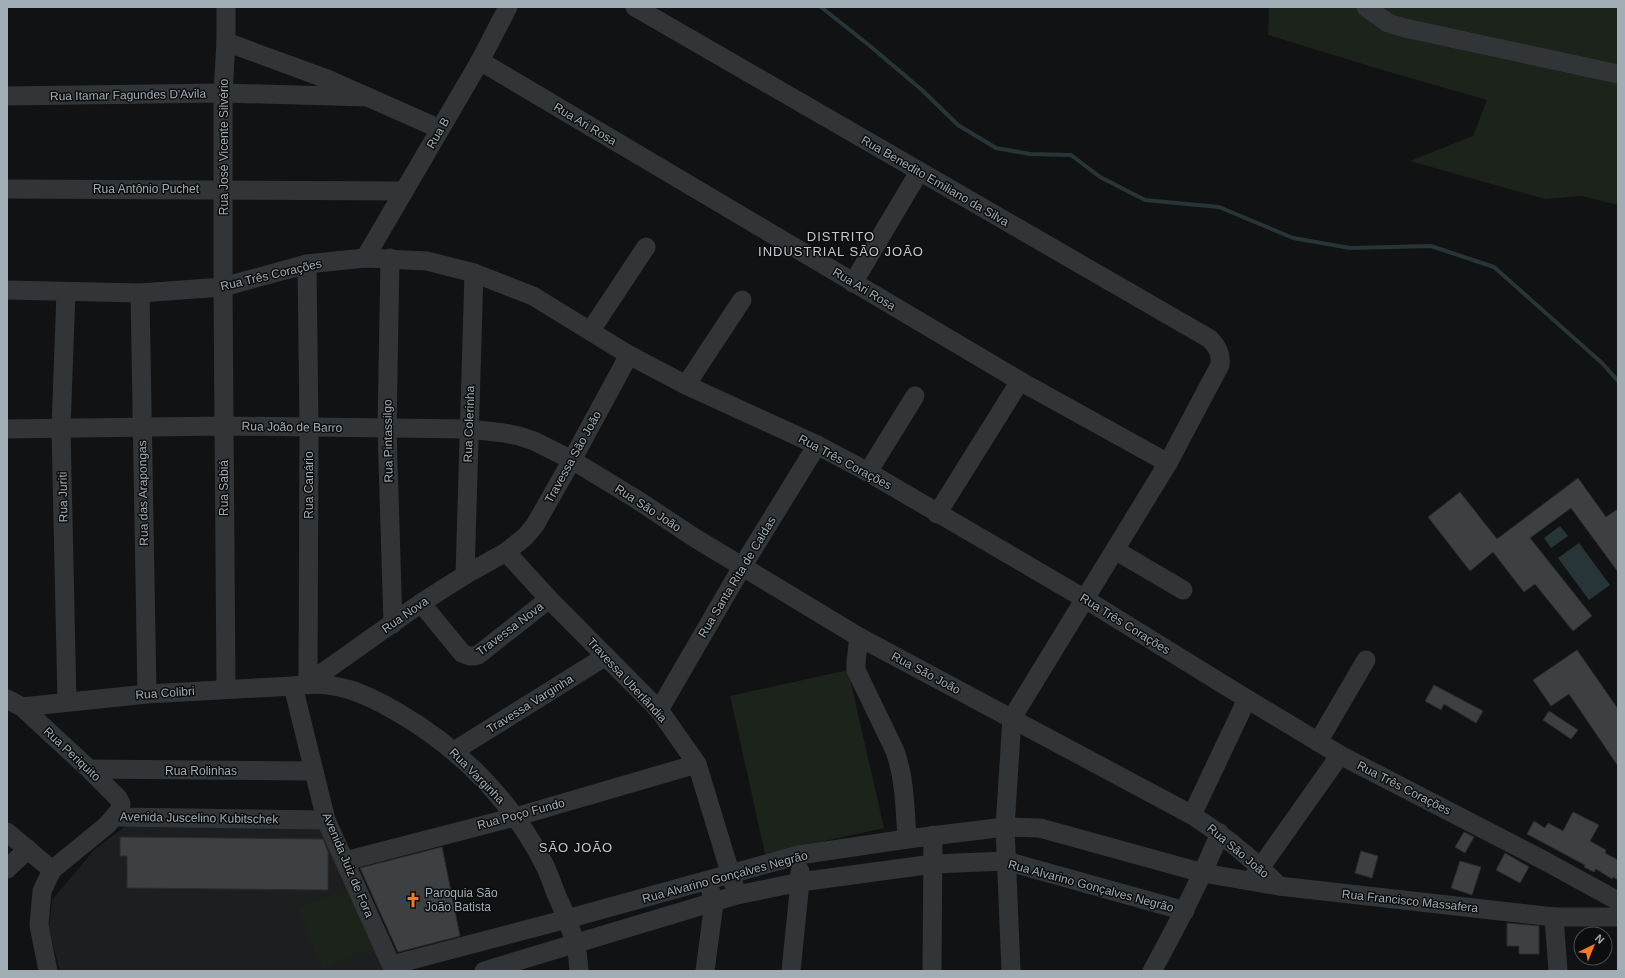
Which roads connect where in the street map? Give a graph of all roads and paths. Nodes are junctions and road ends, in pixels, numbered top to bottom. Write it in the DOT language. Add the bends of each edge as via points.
graph roads {
  1 [pos="226,7"];
  2 [pos="508,7"];
  3 [pos="635,7"];
  4 [pos="1366,7"];
  5 [pos="226,42"];
  6 [pos="480,61"];
  7 [pos="1618,74"];
  8 [pos="223,93"];
  9 [pos="7,96"];
  10 [pos="368,97"];
  11 [pos="440,130"];
  12 [pos="919,172"];
  13 [pos="7,189"];
  14 [pos="223,190"];
  15 [pos="404,191"];
  16 [pos="646,247"];
  17 [pos="365,258"];
  18 [pos="390,258"];
  19 [pos="307,264"];
  20 [pos="474,273"];
  21 [pos="853,283"];
  22 [pos="223,287"];
  23 [pos="7,290"];
  24 [pos="66,292"];
  25 [pos="140,293"];
  26 [pos="742,300"];
  27 [pos="591,330"];
  28 [pos="629,355"];
  29 [pos="1020,381"];
  30 [pos="686,385"];
  31 [pos="915,396"];
  32 [pos="224,426"];
  33 [pos="309,427"];
  34 [pos="61,428"];
  35 [pos="141,428"];
  36 [pos="7,429"];
  37 [pos="387,429"];
  38 [pos="469,430"];
  39 [pos="817,445"];
  40 [pos="572,460"];
  41 [pos="1168,463"];
  42 [pos="868,472"];
  43 [pos="937,514"];
  44 [pos="1115,550"];
  45 [pos="506,552"];
  46 [pos="742,567"];
  47 [pos="465,575"];
  48 [pos="1183,590"];
  49 [pos="549,599"];
  50 [pos="1085,599"];
  51 [pos="421,603"];
  52 [pos="393,624"];
  53 [pos="859,637"];
  54 [pos="606,656"];
  55 [pos="1366,660"];
  56 [pos="300,685"];
  57 [pos="226,688"];
  58 [pos="147,694"];
  59 [pos="1247,699"];
  60 [pos="67,702"];
  61 [pos="14,703"];
  62 [pos="660,710"];
  63 [pos="1012,718"];
  64 [pos="1318,742"];
  65 [pos="454,751"];
  66 [pos="1340,755"];
  67 [pos="697,764"];
  68 [pos="89,769"];
  69 [pos="314,772"];
  70 [pos="1192,815"];
  71 [pos="114,817"];
  72 [pos="515,817"];
  73 [pos="326,820"];
  74 [pos="1005,827"];
  75 [pos="7,832"];
  76 [pos="1220,833"];
  77 [pos="933,835"];
  78 [pos="907,839"];
  79 [pos="28,849"];
  80 [pos="799,856"];
  81 [pos="344,861"];
  82 [pos="1006,861"];
  83 [pos="933,864"];
  84 [pos="7,869"];
  85 [pos="52,870"];
  86 [pos="730,873"];
  87 [pos="1203,873"];
  88 [pos="1256,875"];
  89 [pos="708,881"];
  90 [pos="800,882"];
  91 [pos="1279,886"];
  92 [pos="737,896"];
  93 [pos="1618,901"];
  94 [pos="714,903"];
  95 [pos="1185,911"];
  96 [pos="1554,917"];
  97 [pos="1618,917"];
  98 [pos="567,919"];
  99 [pos="576,945"];
  100 [pos="393,968"];
  101 [pos="48,971"];
  102 [pos="484,971"];
  103 [pos="579,971"];
  104 [pos="705,971"];
  105 [pos="791,971"];
  106 [pos="932,971"];
  107 [pos="1011,971"];
  108 [pos="1152,971"];
  109 [pos="1558,971"];
  1 -- 5 [label="street, Rua José Vicente Silvério"];
  2 -- 6 [label="street, Rua B"];
  3 -- 12 [label="street, Rua Benedito Emiliano da Silva"];
  4 -- 7 [label="street" via="1388,23 1405,28"];
  5 -- 8 [label="street, Rua José Vicente Silvério"];
  5 -- 10 [label="street"];
  6 -- 11 [label="street, Rua B"];
  6 -- 21 [label="street, Rua Ari Rosa"];
  8 -- 9 [label="street, Rua Itamar Fagundes D'Avila"];
  8 -- 10 [label="street, Rua Itamar Fagundes D'Avila"];
  8 -- 14 [label="street, Rua José Vicente Silvério"];
  10 -- 11 [label="street"];
  11 -- 15 [label="street, Rua B"];
  12 -- 21 [label="street"];
  12 -- 41 [label="street, Rua Benedito Emiliano da Silva" via="1210,339 1218,348 1221,355 1220,364"];
  13 -- 14 [label="street, Rua Antônio Puchet"];
  14 -- 15 [label="street, Rua Antônio Puchet"];
  14 -- 22 [label="street, Rua José Vicente Silvério"];
  15 -- 17 [label="street, Rua B"];
  16 -- 27 [label="street"];
  17 -- 18 [label="street, Rua Três Corações"];
  17 -- 19 [label="street, Rua Três Corações"];
  18 -- 20 [label="street, Rua Três Corações" via="427,261"];
  18 -- 37 [label="street, Rua Pintassilgo"];
  19 -- 22 [label="street, Rua Três Corações"];
  19 -- 33 [label="street, Rua Canário"];
  20 -- 27 [label="street, Rua Três Corações" via="533,296"];
  20 -- 38 [label="street, Rua Colerinha"];
  21 -- 29 [label="street, Rua Ari Rosa"];
  22 -- 25 [label="street, Rua Três Corações"];
  22 -- 32 [label="street, Rua Sabiá"];
  23 -- 24 [label="street, Rua Três Corações"];
  24 -- 25 [label="street, Rua Três Corações"];
  24 -- 34 [label="street, Rua Juriti"];
  25 -- 35 [label="street, Rua das Arapongas"];
  26 -- 30 [label="street"];
  27 -- 28 [label="street, Rua Três Corações"];
  28 -- 30 [label="street, Rua Três Corações"];
  28 -- 40 [label="street, Travessa São João"];
  29 -- 41 [label="street, Rua Ari Rosa"];
  29 -- 43 [label="street"];
  30 -- 39 [label="street, Rua Três Corações"];
  31 -- 42 [label="street"];
  32 -- 33 [label="street, Rua João de Barro"];
  32 -- 35 [label="street, Rua João de Barro"];
  32 -- 57 [label="street, Rua Sabiá"];
  33 -- 37 [label="street, Rua João de Barro"];
  33 -- 56 [label="street, Rua Canário"];
  34 -- 35 [label="street, Rua João de Barro"];
  34 -- 36 [label="street, Rua João de Barro"];
  34 -- 60 [label="street, Rua Juriti"];
  35 -- 58 [label="street, Rua das Arapongas"];
  37 -- 38 [label="street, Rua João de Barro"];
  37 -- 52 [label="street, Rua Pintassilgo"];
  38 -- 40 [label="street, Rua João de Barro" via="519,436"];
  38 -- 47 [label="street, Rua Colerinha"];
  39 -- 42 [label="street, Rua Três Corações"];
  39 -- 46 [label="street, Rua Santa Rita de Caldas"];
  40 -- 45 [label="street, Travessa São João" via="535,525"];
  40 -- 46 [label="street, Rua São João"];
  41 -- 44 [label="street"];
  42 -- 43 [label="street, Rua Três Corações"];
  43 -- 50 [label="street, Rua Três Corações"];
  44 -- 48 [label="street"];
  44 -- 50 [label="street"];
  45 -- 47 [label="street, Rua Nova"];
  45 -- 49 [label="street, Travessa Uberlândia"];
  46 -- 53 [label="street, Rua São João"];
  46 -- 62 [label="street, Rua Santa Rita de Caldas"];
  47 -- 51 [label="street, Rua Nova"];
  49 -- 51 [label="street, Travessa Nova" via="478,655 472,656 462,653"];
  49 -- 54 [label="street, Travessa Uberlândia"];
  50 -- 59 [label="street, Rua Três Corações"];
  50 -- 63 [label="street"];
  51 -- 52 [label="street, Rua Nova"];
  52 -- 56 [label="street, Rua Nova"];
  53 -- 63 [label="street, Rua São João"];
  53 -- 78 [label="street" via="856,670 899,762"];
  54 -- 62 [label="street, Travessa Uberlândia"];
  54 -- 65 [label="street, Travessa Varginha"];
  55 -- 64 [label="street"];
  56 -- 57 [label="street, Rua Colibri"];
  56 -- 65 [label="street, Rua Varginha" via="336,686 354,690 422,726"];
  56 -- 69 [label="street, Avenida Juiz de Fora"];
  57 -- 58 [label="street, Rua Colibri"];
  58 -- 60 [label="street, Rua Colibri"];
  59 -- 64 [label="street, Rua Três Corações"];
  59 -- 70 [label="street"];
  60 -- 61 [label="street, Rua Colibri"];
  61 -- 68 [label="street, Rua Periquito"];
  62 -- 67 [label="street, Travessa Uberlândia"];
  63 -- 70 [label="street, Rua São João"];
  63 -- 74 [label="street"];
  64 -- 66 [label="street, Rua Três Corações"];
  65 -- 72 [label="street, Rua Varginha" via="492,788"];
  66 -- 88 [label="street"];
  66 -- 93 [label="street, Rua Três Corações"];
  67 -- 72 [label="street, Rua Poço Fundo"];
  67 -- 86 [label="street, Travessa Uberlândia"];
  68 -- 69 [label="street, Rua Rolinhas"];
  68 -- 71 [label="street, Rua Periquito" via="118,798 120,810"];
  69 -- 73 [label="street, Avenida Juiz de Fora"];
  70 -- 76 [label="street, Rua São João"];
  71 -- 73 [label="street, Avenida Juscelino Kubitschek"];
  71 -- 85 [label="street, Avenida Juscelino Kubitschek"];
  72 -- 81 [label="street, Rua Poço Fundo"];
  72 -- 98 [label="street, Rua Varginha" via="543,862"];
  73 -- 81 [label="street, Avenida Juiz de Fora"];
  74 -- 77 [label="street, Rua Alvarino Gonçalves Negrão"];
  74 -- 82 [label="street"];
  74 -- 87 [label="street, Rua Alvarino Gonçalves Negrão" via="1040,828"];
  75 -- 79 [label="street"];
  76 -- 87 [label="street"];
  76 -- 88 [label="street, Rua São João"];
  77 -- 78 [label="street, Rua Alvarino Gonçalves Negrão"];
  77 -- 83 [label="street"];
  78 -- 80 [label="street, Rua Alvarino Gonçalves Negrão"];
  79 -- 84 [label="street"];
  79 -- 85 [label="street"];
  80 -- 86 [label="street, Rua Alvarino Gonçalves Negrão"];
  80 -- 90 [label="street"];
  81 -- 100 [label="street, Avenida Juiz de Fora"];
  82 -- 83 [label="street, Rua Alvarino Gonçalves Negrão"];
  82 -- 95 [label="street, Rua Alvarino Gonçalves Negrão"];
  82 -- 107 [label="street"];
  83 -- 90 [label="street, Rua Alvarino Gonçalves Negrão"];
  83 -- 106 [label="street"];
  85 -- 101 [label="street, Avenida Juscelino Kubitschek" via="42,891 39,925"];
  86 -- 89 [label="street, Rua Alvarino Gonçalves Negrão"];
  86 -- 92 [label="street, Travessa Uberlândia"];
  87 -- 88 [label="street"];
  87 -- 95 [label="street"];
  88 -- 91 [label="street, Rua São João"];
  89 -- 94 [label="street"];
  89 -- 98 [label="street, Rua Alvarino Gonçalves Negrão"];
  90 -- 92 [label="street, Rua Alvarino Gonçalves Negrão"];
  90 -- 105 [label="street"];
  91 -- 96 [label="street, Rua Francisco Massafera"];
  92 -- 94 [label="street, Rua Alvarino Gonçalves Negrão"];
  94 -- 99 [label="street, Rua Alvarino Gonçalves Negrão"];
  94 -- 104 [label="street"];
  95 -- 108 [label="street"];
  96 -- 97 [label="street, Rua Francisco Massafera"];
  96 -- 109 [label="street"];
  98 -- 99 [label="street, Rua Varginha"];
  98 -- 100 [label="street, Rua Alvarino Gonçalves Negrão"];
  99 -- 102 [label="street, Rua Alvarino Gonçalves Negrão"];
  99 -- 103 [label="street, Rua Varginha"];
}
